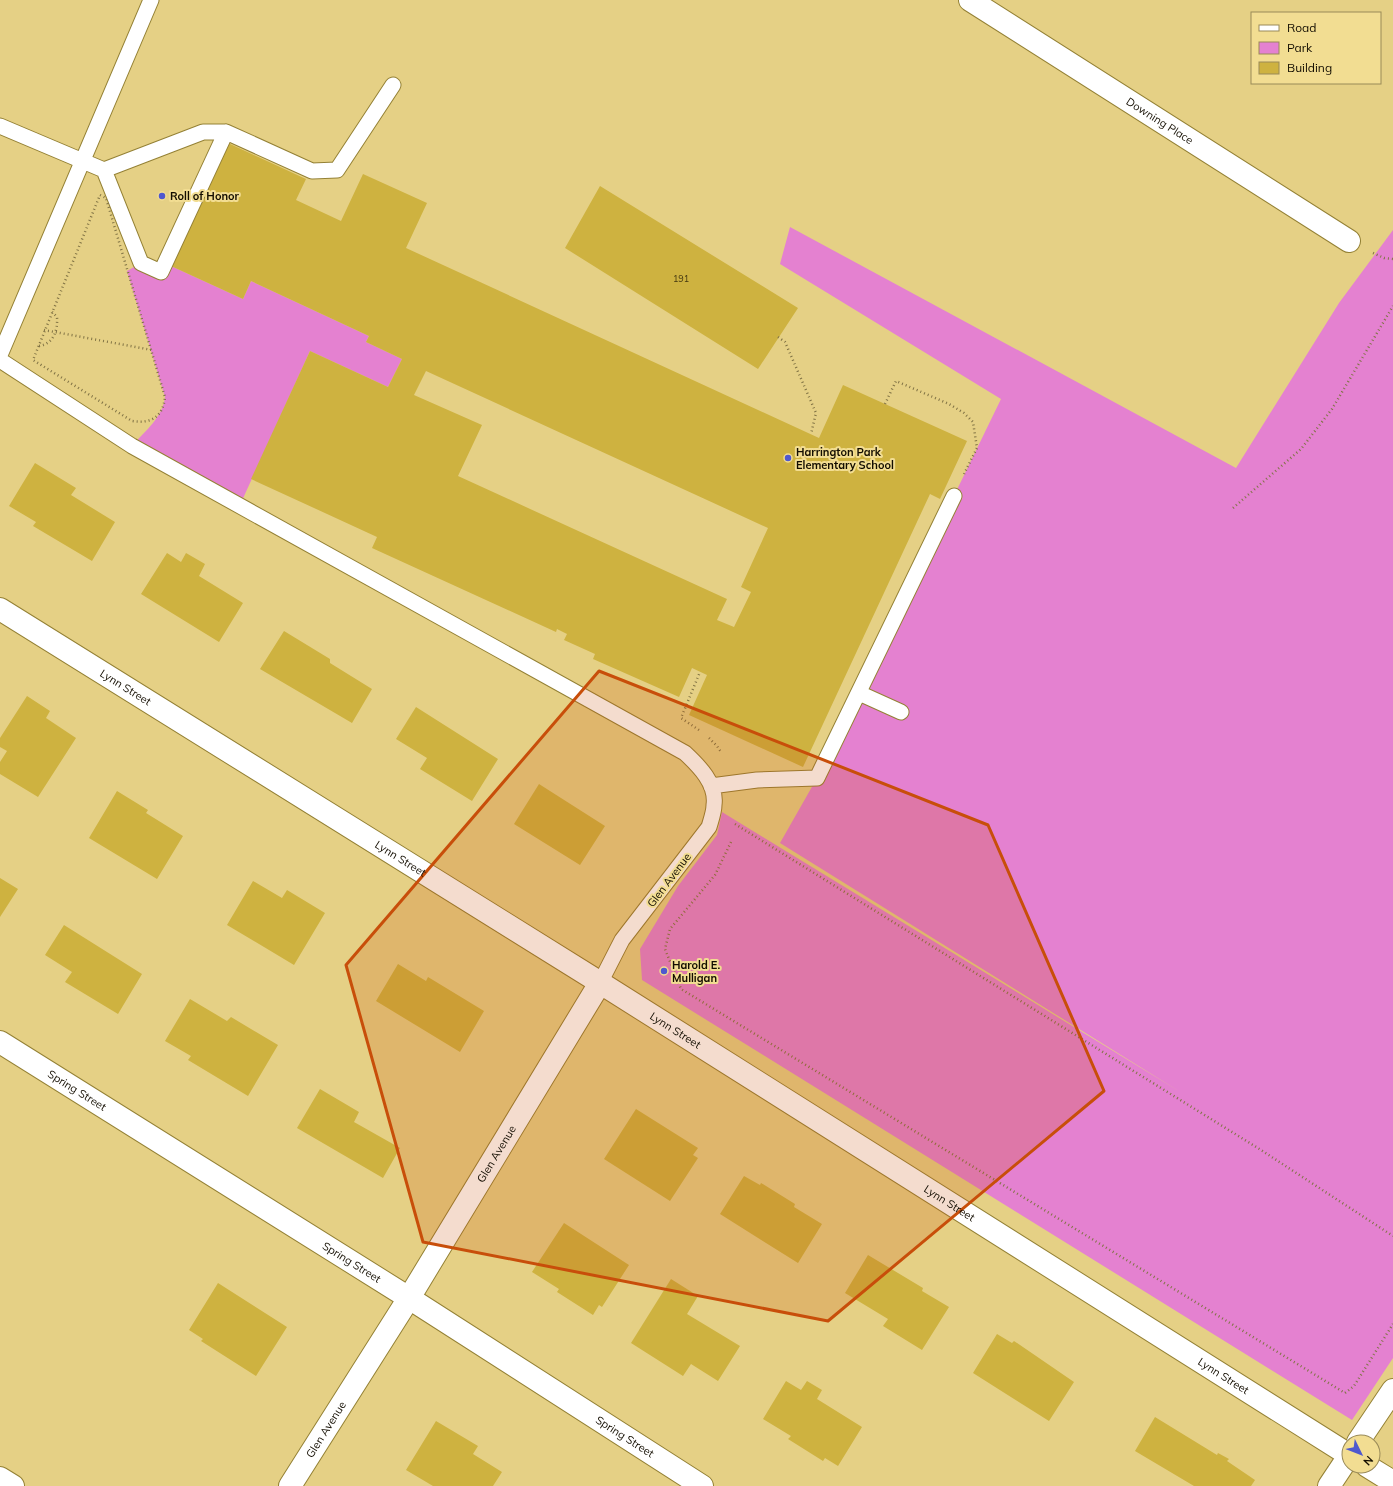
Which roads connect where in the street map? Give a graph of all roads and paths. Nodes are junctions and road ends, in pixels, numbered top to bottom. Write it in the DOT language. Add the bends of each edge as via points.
graph roads {
  1 [pos="151,0"];
  2 [pos="970,0"];
  3 [pos="393,85"];
  4 [pos="0,126"];
  5 [pos="226,132"];
  6 [pos="82,162"];
  7 [pos="104,170"];
  8 [pos="1349,241"];
  9 [pos="1393,306"];
  10 [pos="52,312"];
  11 [pos="44,330"];
  12 [pos="56,332"];
  13 [pos="778,337"];
  14 [pos="38,346"];
  15 [pos="152,350"];
  16 [pos="0,356"];
  17 [pos="0,360"];
  18 [pos="885,404"];
  19 [pos="811,434"];
  20 [pos="954,496"];
  21 [pos="1232,508"];
  22 [pos="0,609"];
  23 [pos="700,672"];
  24 [pos="859,693"];
  25 [pos="901,712"];
  26 [pos="734,783"];
  27 [pos="711,786"];
  28 [pos="735,824"];
  29 [pos="734,829"];
  30 [pos="733,835"];
  31 [pos="600,983"];
  32 [pos="0,1042"];
  33 [pos="1393,1236"];
  34 [pos="409,1298"];
  35 [pos="1393,1324"];
  36 [pos="1393,1390"];
  37 [pos="1363,1434"];
  38 [pos="1341,1450"];
  39 [pos="1341,1467"];
  40 [pos="1380,1474"];
  41 [pos="0,1478"];
  42 [pos="1393,1482"];
  43 [pos="13,1486"];
  44 [pos="290,1486"];
  45 [pos="702,1486"];
  46 [pos="1329,1486"];
  1 -- 6 [label="lane"];
  2 -- 8 [label="street, Downing Place"];
  3 -- 5 [label="lane" via="337,170 312,171"];
  4 -- 6 [label="lane"];
  5 -- 7 [label="lane" via="203,132"];
  5 -- 7 [label="lane" via="161,272 141,263"];
  6 -- 7 [label="lane"];
  6 -- 16 [label="lane"];
  9 -- 21 [label="path" via="1332,409 1305,443 1267,480"];
  10 -- 11 [label="path"];
  10 -- 12 [label="path" via="57,317"];
  10 -- 15 [label="path" via="100,194 106,198"];
  11 -- 12 [label="path"];
  11 -- 14 [label="path"];
  12 -- 14 [label="path" via="46,345"];
  12 -- 15 [label="path"];
  13 -- 19 [label="path" via="785,342 816,413"];
  14 -- 15 [label="path" via="33,360 132,421 143,423 160,414 164,406 165,397"];
  17 -- 27 [label="lane" via="132,446 685,753 701,768"];
  18 -- 20 [label="path" via="896,381 949,404 973,422 977,448"];
  20 -- 24 [label="lane"];
  22 -- 31 [label="street, Lynn Street"];
  23 -- 26 [label="path" via="681,718 717,746 729,765"];
  24 -- 25 [label="lane"];
  24 -- 26 [label="lane" via="817,778"];
  26 -- 27 [label="lane"];
  26 -- 28 [label="path"];
  27 -- 31 [label="lane, Glen Avenue" via="715,804 709,827 622,940"];
  28 -- 29 [label="path"];
  28 -- 33 [label="path" via="1261,1150"];
  30 -- 35 [label="path" via="715,875 670,929 665,949 681,989 1345,1393 1354,1386"];
  31 -- 34 [label="street, Glen Avenue"];
  31 -- 38 [label="street, Lynn Street"];
  32 -- 34 [label="street, Spring Street"];
  34 -- 44 [label="street, Glen Avenue"];
  34 -- 45 [label="street, Spring Street"];
  36 -- 37 [label="street"];
  39 -- 46 [label="street"];
  40 -- 42 [label="street"];
  41 -- 43 [label="street"];
}
